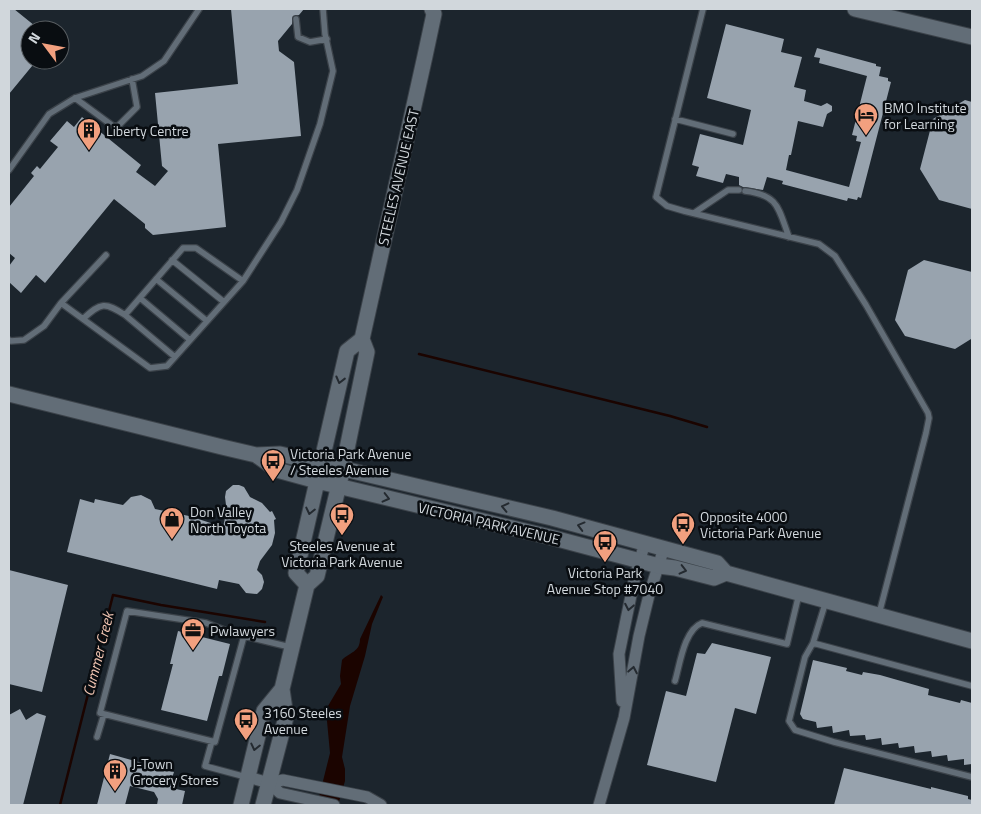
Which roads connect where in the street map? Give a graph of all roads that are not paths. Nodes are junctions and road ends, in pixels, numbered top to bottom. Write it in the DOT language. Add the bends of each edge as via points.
graph roads {
  1 [pos="199,9"];
  2 [pos="323,9"];
  3 [pos="703,9"];
  4 [pos="855,9"];
  5 [pos="436,11"];
  6 [pos="296,18"];
  7 [pos="972,37"];
  8 [pos="326,39"];
  9 [pos="132,79"];
  10 [pos="76,98"];
  11 [pos="676,119"];
  12 [pos="732,134"];
  13 [pos="9,170"];
  14 [pos="694,213"];
  15 [pos="789,237"];
  16 [pos="106,255"];
  17 [pos="172,260"];
  18 [pos="156,278"];
  19 [pos="242,281"];
  20 [pos="140,298"];
  21 [pos="224,302"];
  22 [pos="61,303"];
  23 [pos="125,315"];
  24 [pos="83,319"];
  25 [pos="207,321"];
  26 [pos="362,339"];
  27 [pos="9,340"];
  28 [pos="190,340"];
  29 [pos="175,357"];
  30 [pos="9,394"];
  31 [pos="256,454"];
  32 [pos="320,463"];
  33 [pos="343,468"];
  34 [pos="317,482"];
  35 [pos="339,487"];
  36 [pos="644,543"];
  37 [pos="664,548"];
  38 [pos="639,561"];
  39 [pos="659,566"];
  40 [pos="726,573"];
  41 [pos="307,585"];
  42 [pos="799,594"];
  43 [pos="826,601"];
  44 [pos="878,615"];
  45 [pos="244,636"];
  46 [pos="972,641"];
  47 [pos="813,643"];
  48 [pos="292,648"];
  49 [pos="675,681"];
  50 [pos="972,686"];
  51 [pos="282,688"];
  52 [pos="104,714"];
  53 [pos="624,718"];
  54 [pos="97,737"];
  55 [pos="212,741"];
  56 [pos="248,777"];
  57 [pos="972,777"];
  58 [pos="269,783"];
  59 [pos="241,805"];
  60 [pos="263,805"];
  61 [pos="334,805"];
  62 [pos="381,805"];
  63 [pos="599,805"];
  1 -- 9 [label="lane" via="164,61"];
  2 -- 8 [label="lane"];
  3 -- 11 [label="lane"];
  4 -- 7 [label="main road"];
  5 -- 26 [label="main road, STEELES AVENUE EAST"];
  6 -- 8 [label="lane" via="298,37 310,42"];
  8 -- 19 [label="lane" via="334,71 300,182 281,222"];
  9 -- 10 [label="lane"];
  9 -- 10 [label="lane" via="137,106 118,126 113,126"];
  10 -- 13 [label="lane" via="49,114"];
  11 -- 12 [label="lane"];
  11 -- 14 [label="lane" via="656,196 667,206"];
  14 -- 15 [label="lane"];
  14 -- 15 [label="lane" via="728,190 742,190 771,198 778,207"];
  15 -- 44 [label="lane" via="819,244 836,256 928,413 926,433"];
  16 -- 22 [label="lane"];
  17 -- 18 [label="lane"];
  17 -- 19 [label="lane" via="183,248 196,248"];
  17 -- 21 [label="lane"];
  18 -- 20 [label="lane"];
  18 -- 25 [label="lane"];
  19 -- 21 [label="lane"];
  20 -- 23 [label="lane"];
  20 -- 28 [label="lane"];
  21 -- 25 [label="lane"];
  22 -- 24 [label="lane"];
  22 -- 27 [label="lane" via="44,326 24,340"];
  23 -- 24 [label="lane" via="110,305 95,307"];
  23 -- 29 [label="lane"];
  24 -- 29 [label="lane" via="150,368 167,366"];
  25 -- 28 [label="lane"];
  26 -- 32 [label="main road, one-way" via="347,350"];
  26 -- 33 [label="main road, STEELES AVENUE EAST" via="367,352"];
  28 -- 29 [label="lane"];
  30 -- 31 [label="main road, VICTORIA PARK AVENUE"];
  31 -- 32 [label="main road, VICTORIA PARK AVENUE" via="280,454"];
  31 -- 34 [label="main road, VICTORIA PARK AVENUE" via="277,470"];
  32 -- 33 [label="main road, VICTORIA PARK AVENUE"];
  32 -- 34 [label="main road"];
  33 -- 35 [label="main road, STEELES AVENUE EAST"];
  36 -- 33 [label="main road, VICTORIA PARK AVENUE, one-way"];
  34 -- 35 [label="main road, VICTORIA PARK AVENUE"];
  34 -- 41 [label="main road, one-way" via="296,573"];
  35 -- 38 [label="main road, VICTORIA PARK AVENUE, one-way"];
  35 -- 41 [label="main road, STEELES AVENUE EAST" via="317,576"];
  36 -- 37 [label="main road, VICTORIA PARK AVENUE"];
  36 -- 38 [label="street"];
  37 -- 39 [label="street"];
  37 -- 40 [label="main road, VICTORIA PARK AVENUE" via="717,563"];
  38 -- 39 [label="main road, VICTORIA PARK AVENUE"];
  38 -- 53 [label="street, one-way" via="619,654"];
  39 -- 40 [label="main road, VICTORIA PARK AVENUE, one-way" via="714,578"];
  53 -- 39 [label="street, one-way" via="639,636"];
  40 -- 42 [label="main road, VICTORIA PARK AVENUE"];
  41 -- 48 [label="main road, STEELES AVENUE EAST"];
  42 -- 43 [label="main road, VICTORIA PARK AVENUE"];
  42 -- 49 [label="lane" via="787,644 702,623 689,635"];
  43 -- 44 [label="main road, VICTORIA PARK AVENUE"];
  43 -- 47 [label="lane"];
  44 -- 46 [label="main road, VICTORIA PARK AVENUE"];
  45 -- 48 [label="lane"];
  45 -- 52 [label="lane" via="206,623 127,611 100,713"];
  45 -- 55 [label="lane" via="215,742"];
  47 -- 50 [label="lane"];
  47 -- 57 [label="lane" via="805,657 789,720 795,730"];
  48 -- 51 [label="main road, STEELES AVENUE EAST"];
  51 -- 56 [label="main road, STEELES AVENUE EAST, one-way" via="264,711"];
  51 -- 58 [label="main road, STEELES AVENUE EAST" via="286,717"];
  52 -- 54 [label="lane"];
  52 -- 55 [label="lane"];
  53 -- 63 [label="street"];
  55 -- 56 [label="lane" via="205,766"];
  56 -- 58 [label="street"];
  56 -- 59 [label="main road, STEELES AVENUE EAST"];
  58 -- 60 [label="main road, STEELES AVENUE EAST"];
  58 -- 61 [label="street" via="280,793"];
  58 -- 62 [label="street" via="283,780 368,797"];
}
